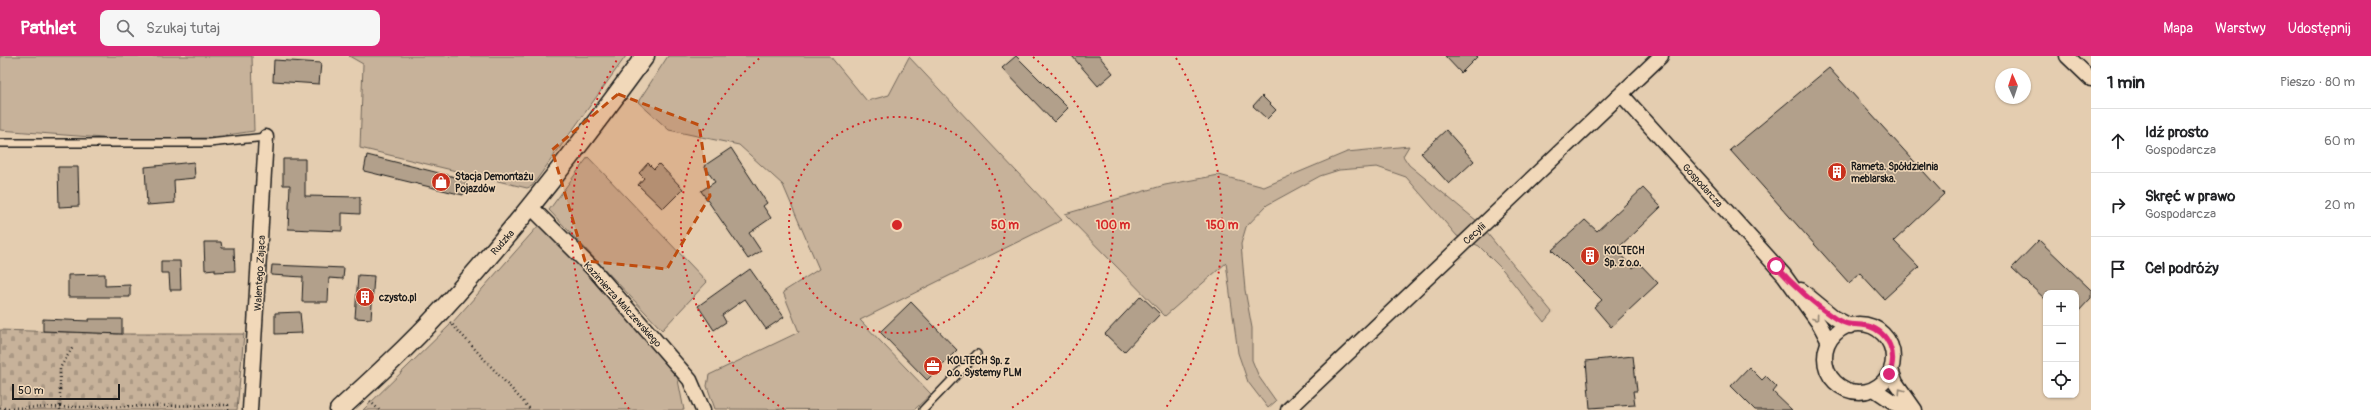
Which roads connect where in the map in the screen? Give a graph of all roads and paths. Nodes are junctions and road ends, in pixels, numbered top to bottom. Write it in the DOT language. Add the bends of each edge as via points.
graph roads {
  1 [pos="645,56"];
  2 [pos="1661,56"];
  3 [pos="2067,56"];
  4 [pos="2091,79"];
  5 [pos="1621,94"];
  6 [pos="266,137"];
  7 [pos="0,143"];
  8 [pos="531,207"];
  9 [pos="1784,276"];
  10 [pos="440,312"];
  11 [pos="1850,326"];
  12 [pos="1829,342"];
  13 [pos="73,347"];
  14 [pos="978,354"];
  15 [pos="1891,370"];
  16 [pos="1874,389"];
  17 [pos="0,408"];
  18 [pos="60,409"];
  19 [pos="228,410"];
  20 [pos="250,410"];
  21 [pos="339,410"];
  22 [pos="532,410"];
  23 [pos="703,410"];
  24 [pos="923,410"];
  25 [pos="1288,410"];
  26 [pos="1904,410"];
  27 [pos="1915,410"];
  1 -- 8 [label="street, Rudzka"];
  2 -- 5 [label="street, Cecylii"];
  3 -- 4 [label="street"];
  5 -- 9 [label="street, Gospodarcza"];
  5 -- 25 [label="street, Cecylii"];
  6 -- 7 [label="lane" via="209,143"];
  6 -- 20 [label="street, Walentego Zająca"];
  8 -- 10 [label="street, Rudzka"];
  8 -- 23 [label="street, Kazimierza Malczewskiego" via="595,271 690,380"];
  9 -- 11 [label="street, Gospodarcza" via="1835,318"];
  9 -- 12 [label="street, Gospodarcza, one-way" via="1820,325"];
  10 -- 21 [label="street, Rudzka" via="402,352"];
  10 -- 22 [label="path"];
  11 -- 12 [label="street" via="1836,334"];
  11 -- 15 [label="street, Gospodarcza" via="1865,325 1883,335 1890,344 1893,354"];
  12 -- 16 [label="street" via="1825,362 1834,382 1853,392"];
  13 -- 18 [label="path" via="60,368"];
  14 -- 24 [label="lane"];
  15 -- 16 [label="street" via="1886,379"];
  27 -- 15 [label="street, Gospodarcza, one-way" via="1896,383"];
  16 -- 26 [label="street"];
  17 -- 18 [label="path"];
  18 -- 19 [label="path" via="228,405"];
}
